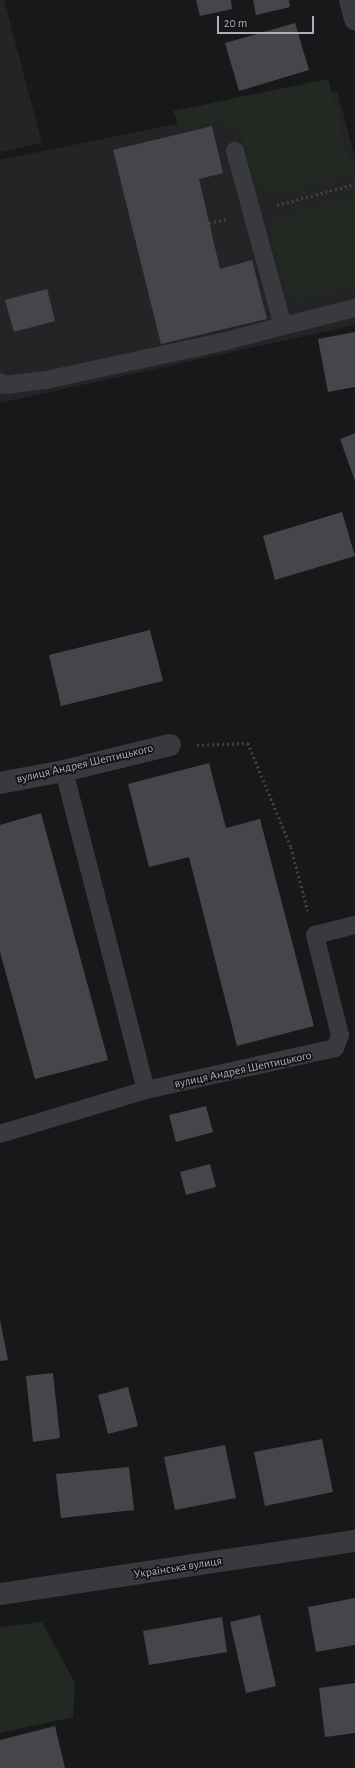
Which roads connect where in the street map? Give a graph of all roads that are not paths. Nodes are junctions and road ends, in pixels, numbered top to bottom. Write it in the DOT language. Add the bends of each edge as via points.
graph roads {
  1 [pos="350,0"];
  2 [pos="355,19"];
  3 [pos="235,151"];
  4 [pos="355,308"];
  5 [pos="283,326"];
  6 [pos="0,382"];
  7 [pos="170,745"];
  8 [pos="64,771"];
  9 [pos="0,783"];
  10 [pos="355,925"];
  11 [pos="146,1090"];
  12 [pos="0,1134"];
  13 [pos="355,1541"];
  14 [pos="0,1594"];
  1 -- 2 [label="street"];
  3 -- 5 [label="lane"];
  4 -- 5 [label="lane"];
  5 -- 6 [label="lane" via="46,380 5,385"];
  7 -- 8 [label="street, вулиця Андрея Шептицького"];
  8 -- 9 [label="street, вулиця Андрея Шептицького"];
  8 -- 11 [label="lane"];
  10 -- 11 [label="lane, вулиця Андрея Шептицького" via="315,935 340,1035 335,1048"];
  11 -- 12 [label="lane, вулиця Андрея Шептицького"];
  13 -- 14 [label="street, Українська вулиця"];
}
